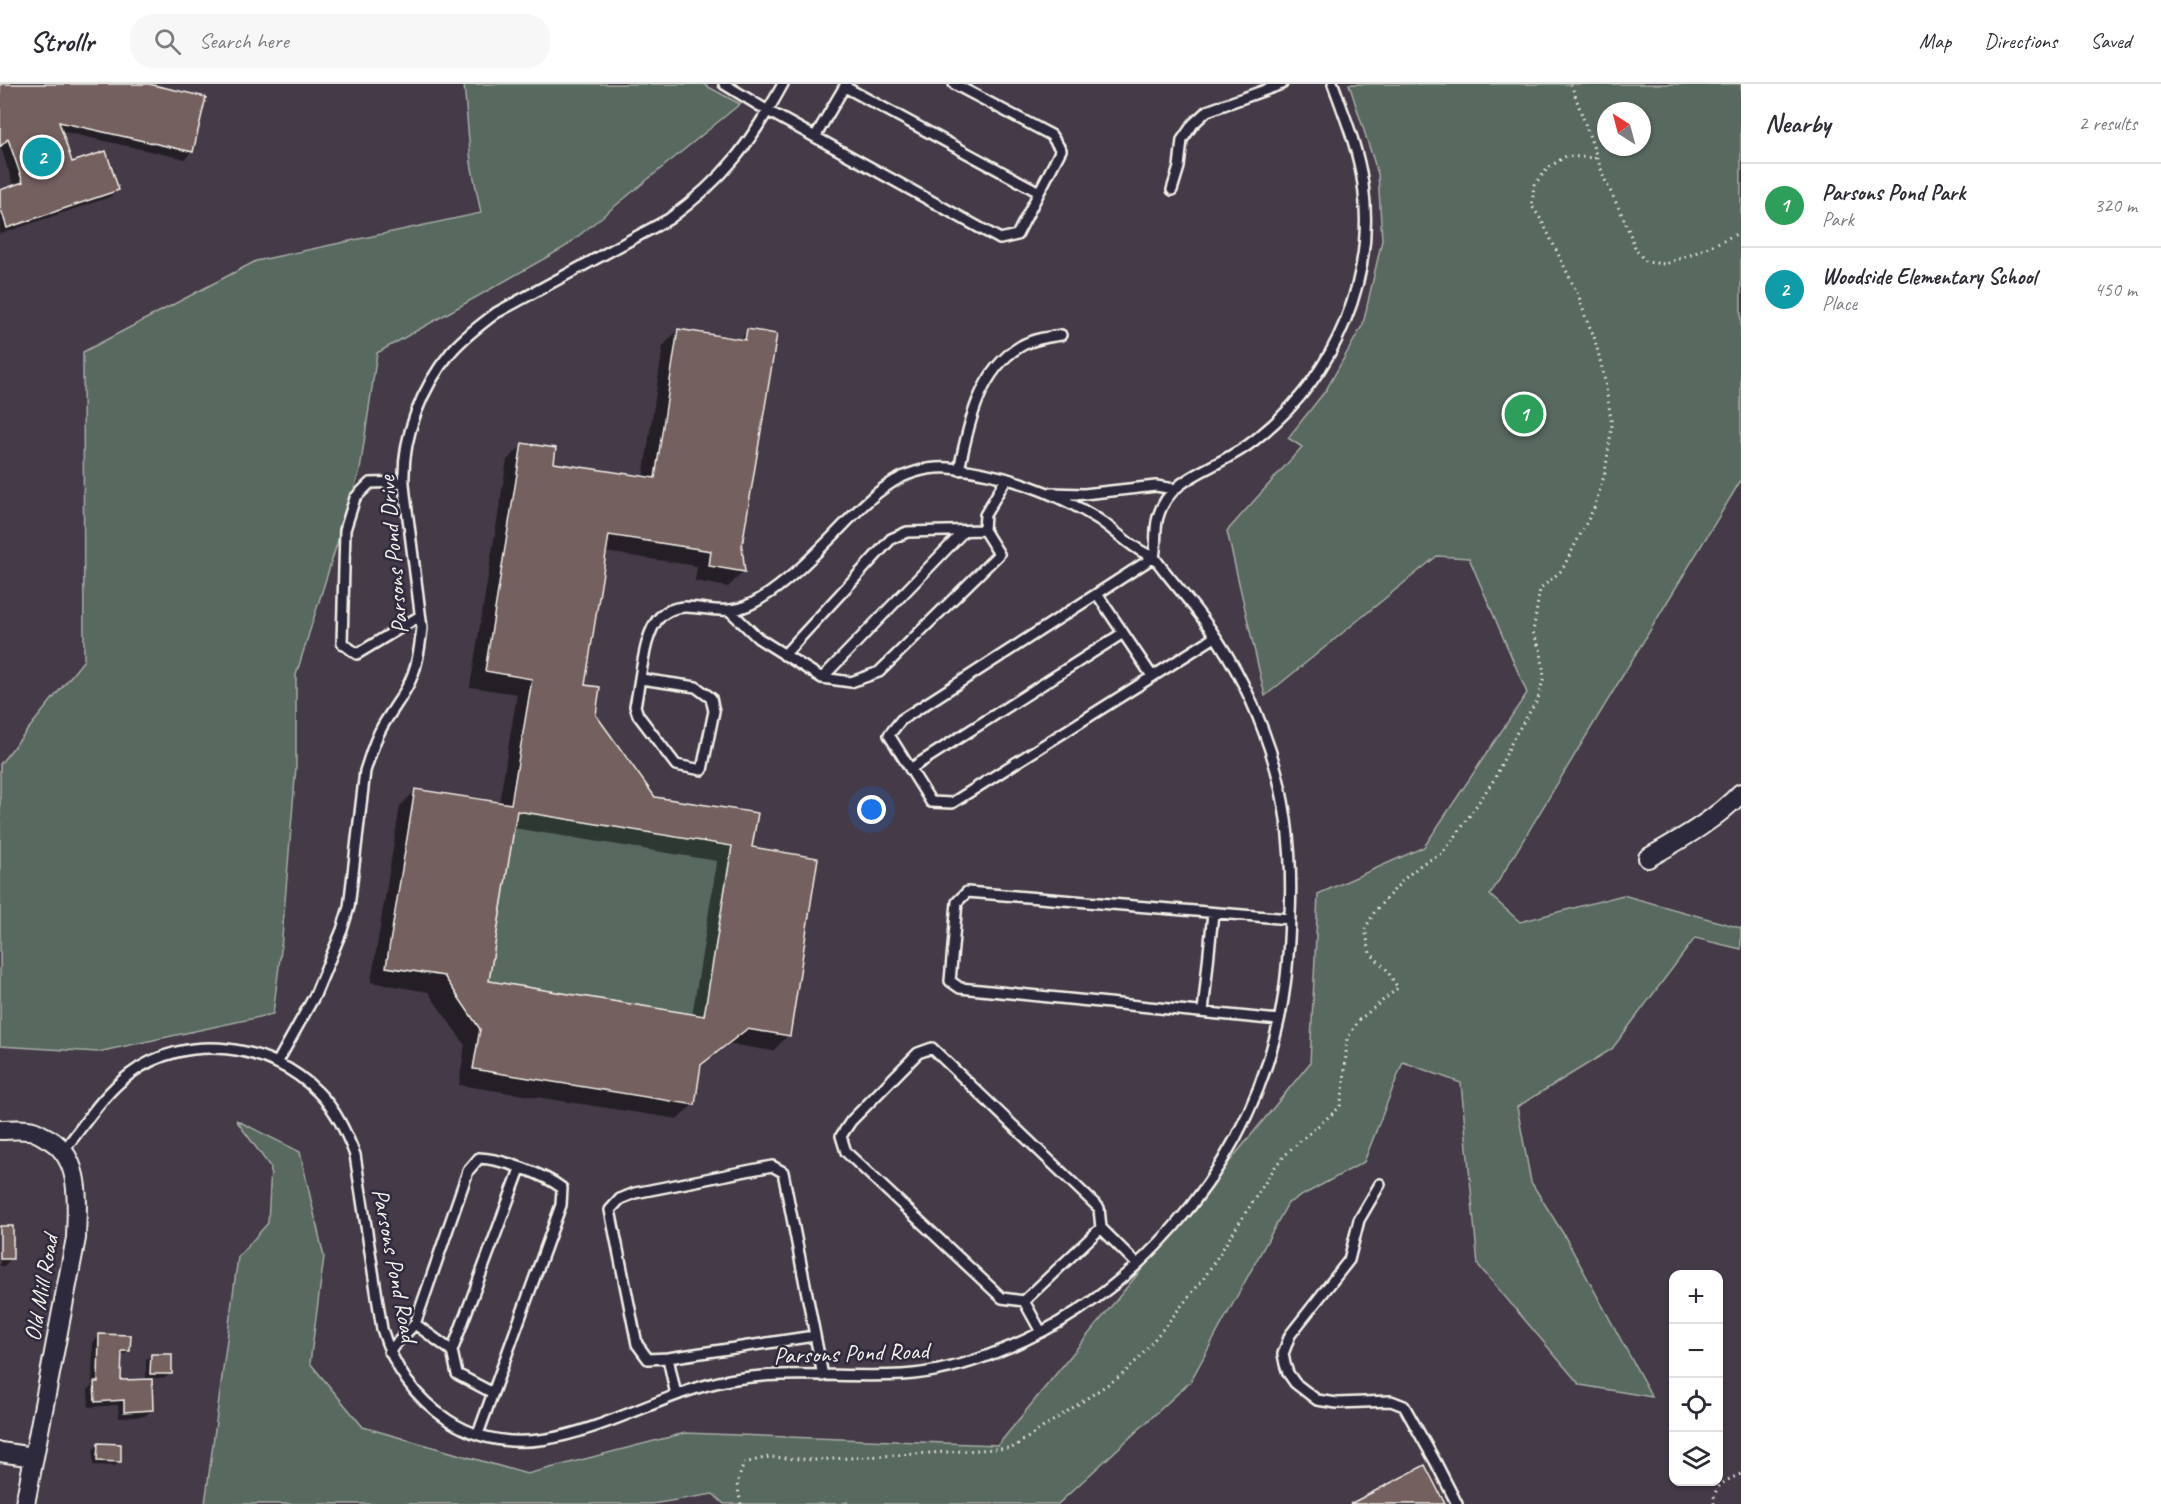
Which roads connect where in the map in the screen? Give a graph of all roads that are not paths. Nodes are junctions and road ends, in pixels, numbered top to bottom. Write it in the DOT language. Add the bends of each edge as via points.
graph roads {
  1 [pos="783,84"];
  2 [pos="954,84"];
  3 [pos="1282,84"];
  4 [pos="1333,84"];
  5 [pos="726,85"];
  6 [pos="846,85"];
  7 [pos="768,111"];
  8 [pos="815,137"];
  9 [pos="1172,190"];
  10 [pos="1039,192"];
  11 [pos="1061,334"];
  12 [pos="959,470"];
  13 [pos="1006,479"];
  14 [pos="404,482"];
  15 [pos="1174,489"];
  16 [pos="1043,492"];
  17 [pos="984,530"];
  18 [pos="964,531"];
  19 [pos="1154,557"];
  20 [pos="1097,594"];
  21 [pos="729,610"];
  22 [pos="420,616"];
  23 [pos="1123,633"];
  24 [pos="1215,637"];
  25 [pos="784,655"];
  26 [pos="1152,676"];
  27 [pos="822,678"];
  28 [pos="641,679"];
  29 [pos="910,769"];
  30 [pos="1741,793"];
  31 [pos="1648,858"];
  32 [pos="1214,913"];
  33 [pos="1290,919"];
  34 [pos="1203,1012"];
  35 [pos="1279,1020"];
  36 [pos="277,1063"];
  37 [pos="0,1130"];
  38 [pos="64,1150"];
  39 [pos="520,1169"];
  40 [pos="1380,1184"];
  41 [pos="1101,1228"];
  42 [pos="1137,1264"];
  43 [pos="1024,1301"];
  44 [pos="415,1324"];
  45 [pos="1041,1332"];
  46 [pos="814,1336"];
  47 [pos="389,1351"];
  48 [pos="452,1351"];
  49 [pos="668,1358"];
  50 [pos="823,1376"];
  51 [pos="493,1393"];
  52 [pos="676,1395"];
  53 [pos="478,1434"];
  54 [pos="0,1452"];
  55 [pos="34,1457"];
  56 [pos="25,1504"];
  57 [pos="1457,1504"];
  1 -- 7 [label="lane, Parsons Pond Drive"];
  2 -- 10 [label="lane" via="1051,135 1061,150"];
  3 -- 9 [label="lane" via="1207,111 1193,124 1182,140"];
  4 -- 15 [label="lane" via="1357,152 1363,185 1364,252 1351,308 1324,364 1282,417 1233,455"];
  5 -- 7 [label="lane"];
  6 -- 8 [label="lane"];
  6 -- 10 [label="lane"];
  7 -- 8 [label="lane"];
  7 -- 14 [label="lane, Parsons Pond Drive" via="743,150 695,200 669,219 496,313 452,351 426,390 412,424"];
  8 -- 10 [label="lane" via="1000,239 1017,236"];
  11 -- 12 [label="lane" via="1022,345 996,367 977,402"];
  12 -- 13 [label="lane"];
  12 -- 21 [label="lane" via="929,470 888,485 791,577 754,603"];
  13 -- 16 [label="lane"];
  13 -- 17 [label="lane" via="985,515"];
  14 -- 22 [label="lane, Parsons Pond Drive"];
  14 -- 22 [label="lane" via="370,483 355,498 345,530 342,643 357,654"];
  15 -- 16 [label="lane" via="1156,486 1084,494"];
  15 -- 19 [label="lane" via="1158,516"];
  16 -- 19 [label="lane" via="1094,516 1144,554"];
  17 -- 18 [label="lane"];
  17 -- 27 [label="lane" via="999,554 879,672 851,682"];
  18 -- 25 [label="lane" via="907,532 891,539"];
  18 -- 27 [label="lane"];
  19 -- 20 [label="lane"];
  19 -- 24 [label="lane, Parsons Pond Road"];
  20 -- 23 [label="lane"];
  20 -- 29 [label="lane" via="901,720 889,735"];
  21 -- 25 [label="lane" via="758,638"];
  21 -- 28 [label="lane" via="674,607 660,616 647,639"];
  22 -- 36 [label="lane, Parsons Pond Drive" via="420,652 414,672 371,750 365,771 349,907 342,930 315,995"];
  23 -- 26 [label="lane"];
  23 -- 29 [label="lane"];
  24 -- 26 [label="lane"];
  24 -- 33 [label="lane, Parsons Pond Road" via="1249,695 1276,768 1290,845"];
  25 -- 27 [label="lane"];
  26 -- 29 [label="lane" via="952,803 931,802"];
  28 -- 28 [label="lane" via="696,687 711,698 714,711 702,770 676,765 638,715"];
  30 -- 31 [label="street" via="1701,827"];
  32 -- 33 [label="lane"];
  32 -- 34 [label="lane"];
  32 -- 34 [label="lane" via="967,892 957,902 950,981 960,988"];
  33 -- 35 [label="lane, Parsons Pond Road" via="1289,959"];
  34 -- 35 [label="lane"];
  35 -- 42 [label="lane, Parsons Pond Road" via="1263,1077 1229,1151 1182,1217"];
  36 -- 38 [label="lane, Parsons Pond Road" via="232,1049 209,1048 163,1056 121,1082"];
  36 -- 47 [label="lane, Parsons Pond Road" via="318,1092 347,1133 355,1155 382,1329"];
  37 -- 38 [label="street" via="30,1130"];
  38 -- 55 [label="street, Old Mill Road" via="77,1193 76,1238"];
  39 -- 44 [label="lane" via="479,1158 468,1171"];
  39 -- 48 [label="lane"];
  39 -- 51 [label="lane" via="562,1188 561,1205"];
  40 -- 57 [label="lane" via="1359,1220 1349,1260 1290,1335 1283,1354 1285,1364 1295,1383 1317,1400 1391,1401 1404,1406"];
  41 -- 42 [label="lane"];
  41 -- 43 [label="lane"];
  41 -- 43 [label="lane" via="1099,1208 932,1048 918,1053 851,1121 841,1137 846,1152 1002,1298"];
  42 -- 45 [label="lane, Parsons Pond Road" via="1091,1301"];
  43 -- 45 [label="lane"];
  44 -- 47 [label="lane"];
  44 -- 48 [label="lane"];
  45 -- 50 [label="lane, Parsons Pond Road" via="956,1366 903,1375"];
  46 -- 49 [label="lane"];
  46 -- 49 [label="lane" via="783,1172 772,1166 635,1193 620,1199 610,1210 637,1344 648,1359"];
  46 -- 50 [label="lane"];
  47 -- 53 [label="lane, Parsons Pond Road" via="408,1383 433,1410"];
  48 -- 51 [label="lane" via="457,1374"];
  49 -- 52 [label="lane"];
  50 -- 52 [label="lane, Parsons Pond Road" via="732,1380"];
  51 -- 53 [label="lane"];
  52 -- 53 [label="lane, Parsons Pond Road" via="556,1439 505,1441"];
  54 -- 55 [label="street"];
  55 -- 56 [label="street, Old Mill Road"];
}
